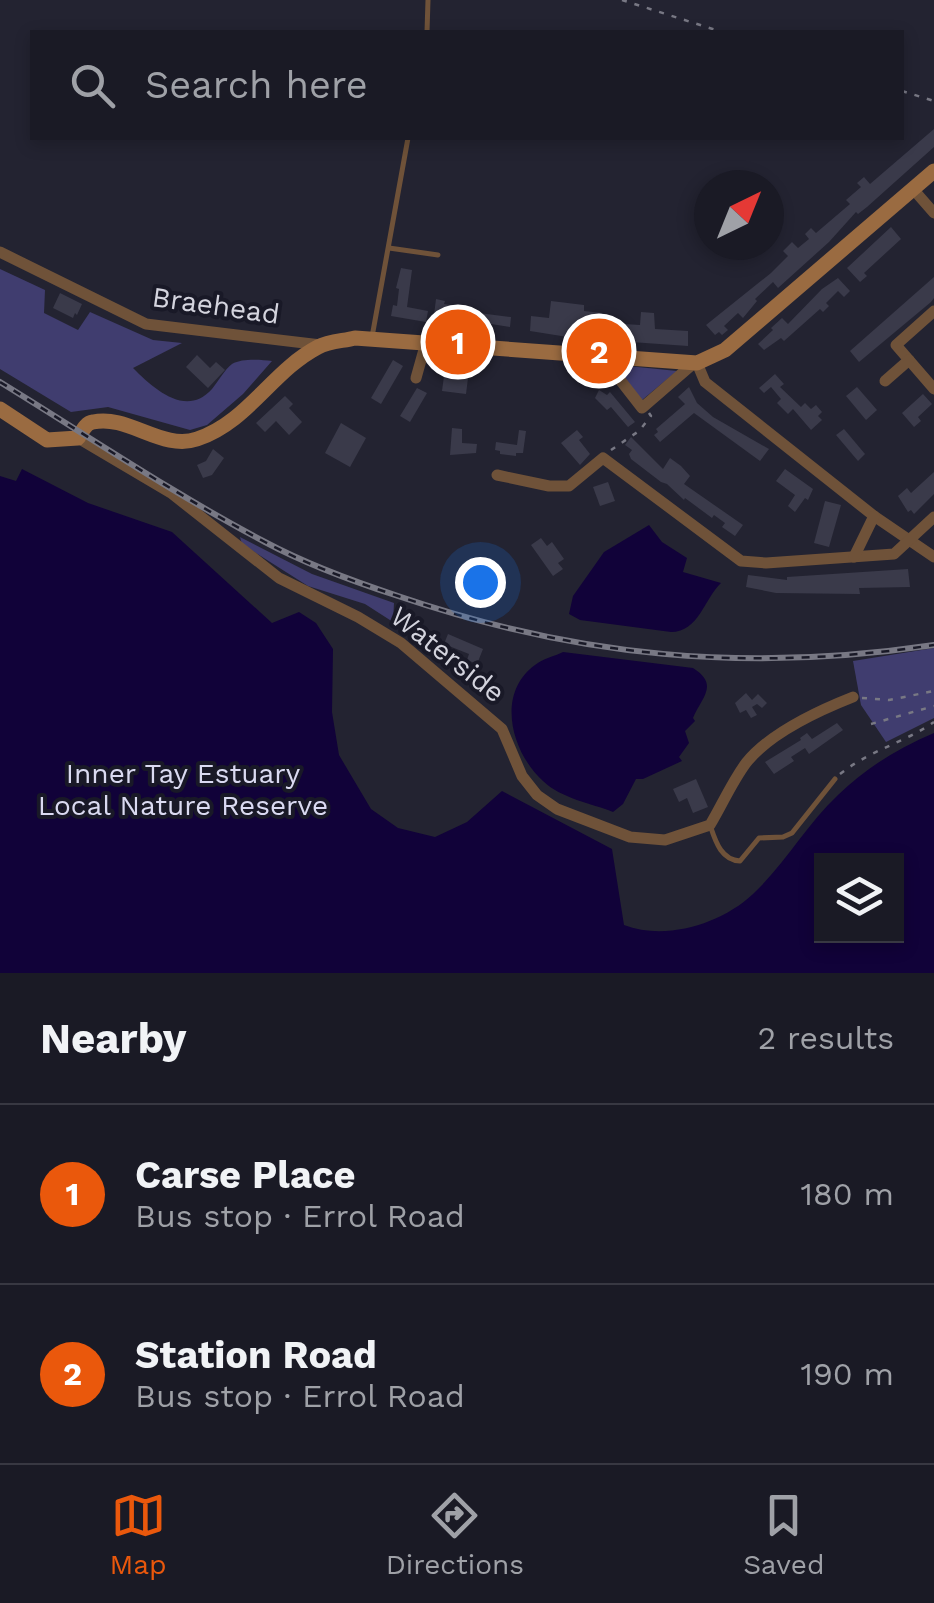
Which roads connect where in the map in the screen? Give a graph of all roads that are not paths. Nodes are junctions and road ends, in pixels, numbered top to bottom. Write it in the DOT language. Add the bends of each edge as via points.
graph roads {
  1 [pos="428,0"];
  2 [pos="427,30"];
  3 [pos="408,140"];
  4 [pos="934,171"];
  5 [pos="913,189"];
  6 [pos="931,204"];
  7 [pos="388,248"];
  8 [pos="0,252"];
  9 [pos="438,255"];
  10 [pos="934,311"];
  11 [pos="372,340"];
  12 [pos="404,343"];
  13 [pos="321,345"];
  14 [pos="425,346"];
  15 [pos="516,352"];
  16 [pos="603,358"];
  17 [pos="908,360"];
  18 [pos="696,363"];
  19 [pos="416,378"];
  20 [pos="885,381"];
  21 [pos="934,389"];
  22 [pos="0,409"];
  23 [pos="82,431"];
  24 [pos="497,475"];
  25 [pos="874,516"];
  26 [pos="934,517"];
  27 [pos="909,540"];
  28 [pos="934,557"];
  29 [pos="854,558"];
  30 [pos="853,697"];
  31 [pos="835,779"];
  32 [pos="710,825"];
  1 -- 2 [label="lane"];
  3 -- 7 [label="lane"];
  4 -- 5 [label="street"];
  5 -- 6 [label="street"];
  5 -- 18 [label="street" via="725,350"];
  7 -- 9 [label="lane"];
  7 -- 11 [label="lane"];
  8 -- 13 [label="street, Braehead" via="146,324"];
  10 -- 17 [label="street" via="896,345"];
  11 -- 12 [label="street"];
  11 -- 13 [label="street"];
  12 -- 14 [label="street"];
  12 -- 15 [label="lane" via="408,338 514,346"];
  13 -- 23 [label="street" via="210,435 184,444 94,421"];
  14 -- 15 [label="street"];
  14 -- 19 [label="street"];
  15 -- 16 [label="street"];
  16 -- 18 [label="street"];
  16 -- 18 [label="street" via="642,408"];
  17 -- 20 [label="street"];
  17 -- 21 [label="street"];
  18 -- 25 [label="street" via="705,382"];
  22 -- 23 [label="street" via="47,440"];
  23 -- 32 [label="street, Waterside" via="279,578 401,643 502,729 522,776 556,808 630,837 665,840"];
  24 -- 29 [label="street" via="569,486 603,458 741,561"];
  25 -- 27 [label="street"];
  25 -- 29 [label="street"];
  26 -- 27 [label="street"];
  27 -- 28 [label="street"];
  27 -- 29 [label="street" via="894,554"];
  30 -- 32 [label="street" via="760,750"];
  31 -- 32 [label="lane" via="792,833 759,838 740,860 719,849"];
}
